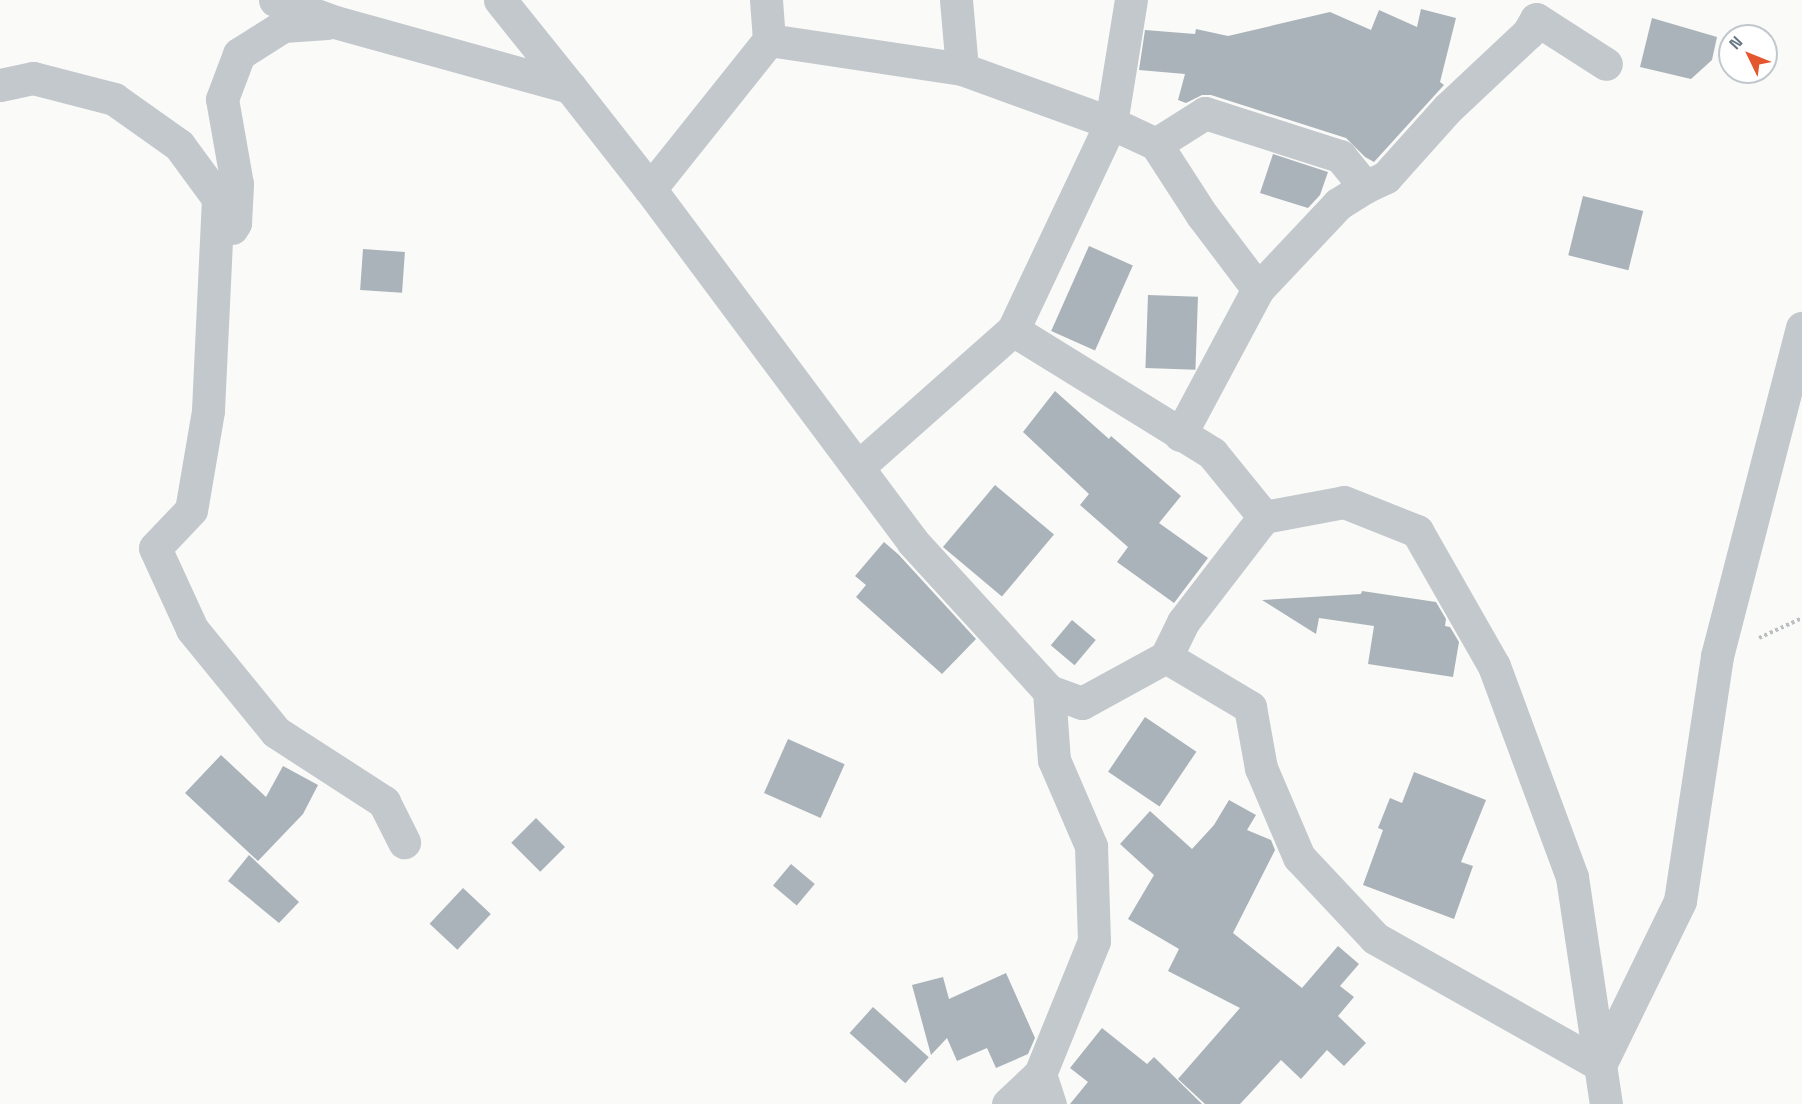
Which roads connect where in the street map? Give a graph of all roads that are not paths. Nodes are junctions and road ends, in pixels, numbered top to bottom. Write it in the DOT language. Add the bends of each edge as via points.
graph roads {
  1 [pos="275,0"];
  2 [pos="500,0"];
  3 [pos="766,0"];
  4 [pos="956,0"];
  5 [pos="1131,0"];
  6 [pos="1529,10"];
  7 [pos="335,22"];
  8 [pos="769,39"];
  9 [pos="1606,64"];
  10 [pos="962,69"];
  11 [pos="0,85"];
  12 [pos="570,87"];
  13 [pos="1111,123"];
  14 [pos="1156,144"];
  15 [pos="1365,187"];
  16 [pos="650,189"];
  17 [pos="215,256"];
  18 [pos="1258,289"];
  19 [pos="1802,327"];
  20 [pos="1013,330"];
  21 [pos="1180,435"];
  22 [pos="858,467"];
  23 [pos="1264,517"];
  24 [pos="1167,657"];
  25 [pos="1048,691"];
  26 [pos="405,842"];
  27 [pos="1600,1065"];
  28 [pos="1045,1089"];
  29 [pos="1008,1104"];
  30 [pos="1606,1104"];
  1 -- 7 [label="street"];
  2 -- 12 [label="street"];
  3 -- 8 [label="street"];
  4 -- 10 [label="street"];
  5 -- 13 [label="street"];
  6 -- 9 [label="street"];
  6 -- 15 [label="street" via="1528,33 1448,108 1386,177"];
  7 -- 12 [label="street"];
  7 -- 17 [label="street" via="283,27 239,54 222,99 237,184 235,223"];
  8 -- 10 [label="street"];
  8 -- 16 [label="street"];
  10 -- 13 [label="street"];
  11 -- 17 [label="street" via="33,78 114,99 179,145 218,198"];
  12 -- 16 [label="street"];
  13 -- 14 [label="street"];
  13 -- 20 [label="street"];
  14 -- 15 [label="street" via="1205,113 1340,156"];
  14 -- 18 [label="street" via="1202,215"];
  15 -- 18 [label="street" via="1338,204"];
  16 -- 22 [label="street"];
  17 -- 26 [label="street" via="208,411 191,510 155,548 192,629 276,732 384,802"];
  18 -- 21 [label="street"];
  19 -- 27 [label="street" via="1717,656 1680,902"];
  20 -- 21 [label="street"];
  20 -- 22 [label="street"];
  21 -- 23 [label="street" via="1212,453"];
  22 -- 25 [label="street" via="912,542"];
  23 -- 24 [label="street" via="1182,622"];
  23 -- 27 [label="street" via="1344,502 1417,531 1494,666 1572,877"];
  24 -- 25 [label="street" via="1082,703"];
  24 -- 27 [label="street" via="1250,707 1261,768 1299,857 1375,938"];
  25 -- 28 [label="street" via="1054,760 1091,846 1094,941"];
  27 -- 30 [label="street"];
  28 -- 29 [label="street"];
}
